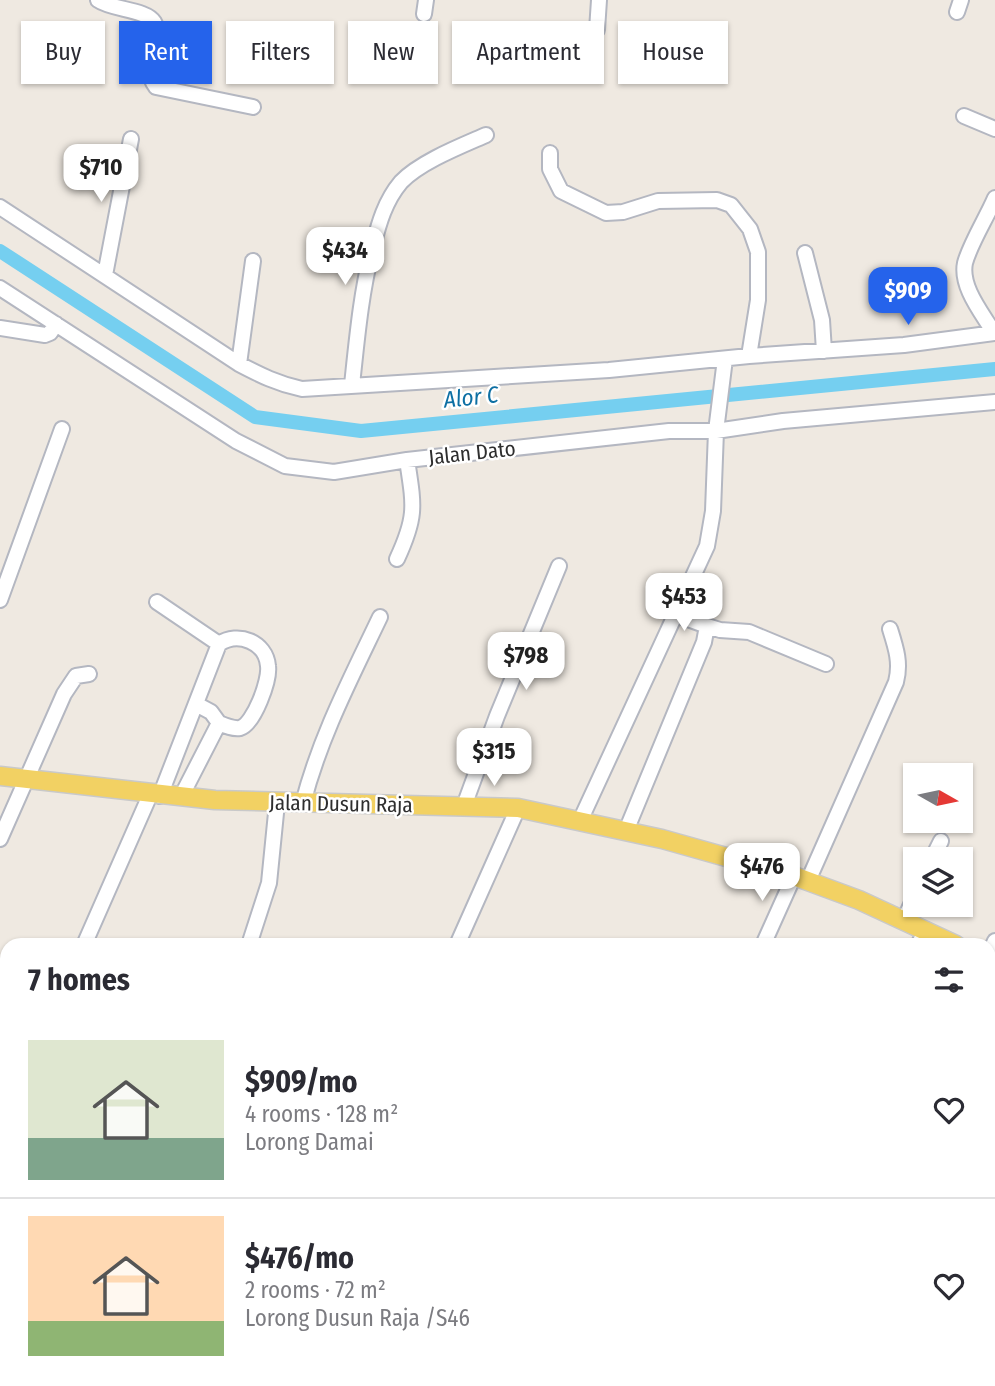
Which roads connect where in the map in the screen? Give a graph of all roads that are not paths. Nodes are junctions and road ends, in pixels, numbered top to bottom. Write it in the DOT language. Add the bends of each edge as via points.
graph roads {
  1 [pos="98,0"];
  2 [pos="599,0"];
  3 [pos="598,21"];
  4 [pos="253,107"];
  5 [pos="964,116"];
  6 [pos="995,129"];
  7 [pos="486,135"];
  8 [pos="131,139"];
  9 [pos="551,153"];
  10 [pos="994,200"];
  11 [pos="0,207"];
  12 [pos="805,253"];
  13 [pos="253,261"];
  14 [pos="105,275"];
  15 [pos="0,288"];
  16 [pos="56,324"];
  17 [pos="0,328"];
  18 [pos="995,333"];
  19 [pos="824,351"];
  20 [pos="749,356"];
  21 [pos="724,363"];
  22 [pos="239,364"];
  23 [pos="352,385"];
  24 [pos="995,402"];
  25 [pos="717,428"];
  26 [pos="62,429"];
  27 [pos="407,460"];
  28 [pos="397,559"];
  29 [pos="559,566"];
  30 [pos="0,600"];
  31 [pos="157,602"];
  32 [pos="674,614"];
  33 [pos="380,617"];
  34 [pos="707,626"];
  35 [pos="890,629"];
  36 [pos="219,645"];
  37 [pos="826,664"];
  38 [pos="89,674"];
  39 [pos="196,704"];
  40 [pos="219,723"];
  41 [pos="0,776"];
  42 [pos="28,779"];
  43 [pos="155,795"];
  44 [pos="181,797"];
  45 [pos="277,803"];
  46 [pos="303,803"];
  47 [pos="464,806"];
  48 [pos="518,808"];
  49 [pos="580,821"];
  50 [pos="626,831"];
  51 [pos="0,839"];
  52 [pos="940,841"];
  53 [pos="937,847"];
  54 [pos="801,878"];
  55 [pos="905,917"];
  56 [pos="904,920"];
  57 [pos="87,938"];
  58 [pos="251,938"];
  59 [pos="460,938"];
  60 [pos="767,938"];
  61 [pos="922,938"];
  1 -- 4 [label="street" via="153,20 150,74 156,87"];
  2 -- 3 [label="street"];
  5 -- 6 [label="street"];
  7 -- 23 [label="street" via="402,181 388,202 366,272"];
  8 -- 14 [label="street"];
  9 -- 20 [label="street" via="550,169 561,191 606,212 623,212 658,201 717,200 731,205 750,229 758,252 758,300"];
  10 -- 18 [label="street" via="965,264 973,298"];
  11 -- 14 [label="street"];
  12 -- 19 [label="street" via="822,320"];
  13 -- 22 [label="street"];
  14 -- 22 [label="street"];
  15 -- 16 [label="street, Jalan Dato"];
  16 -- 17 [label="street" via="45,335"];
  16 -- 27 [label="street, Jalan Dato" via="236,441 285,466 334,472"];
  18 -- 19 [label="street"];
  19 -- 20 [label="street"];
  20 -- 21 [label="street"];
  21 -- 23 [label="street"];
  21 -- 25 [label="street"];
  22 -- 23 [label="street" via="264,378 302,389"];
  24 -- 25 [label="street, Jalan Dato"];
  25 -- 27 [label="street, Jalan Dato"];
  25 -- 32 [label="street" via="713,511 706,546"];
  26 -- 30 [label="street"];
  27 -- 28 [label="street" via="413,513"];
  29 -- 47 [label="street"];
  31 -- 36 [label="street"];
  32 -- 34 [label="street"];
  32 -- 49 [label="street"];
  33 -- 46 [label="street" via="339,701"];
  34 -- 37 [label="street" via="749,632"];
  34 -- 50 [label="street"];
  35 -- 54 [label="street" via="899,660 896,682"];
  36 -- 39 [label="street"];
  36 -- 40 [label="street" via="232,638 251,641 265,655 269,667 247,724 237,728"];
  38 -- 42 [label="street" via="76,676 64,694"];
  39 -- 40 [label="street" via="209,710"];
  39 -- 43 [label="street"];
  40 -- 44 [label="street"];
  41 -- 42 [label="main road, Jalan Dusun Raja"];
  42 -- 43 [label="main road, Jalan Dusun Raja"];
  42 -- 51 [label="street"];
  43 -- 44 [label="main road, Jalan Dusun Raja"];
  43 -- 57 [label="street"];
  44 -- 45 [label="main road, Jalan Dusun Raja"];
  45 -- 46 [label="main road, Jalan Dusun Raja"];
  45 -- 58 [label="street" via="269,883"];
  46 -- 47 [label="main road, Jalan Dusun Raja"];
  47 -- 48 [label="main road, Jalan Dusun Raja"];
  48 -- 49 [label="main road, Jalan Dusun Raja"];
  48 -- 59 [label="street"];
  49 -- 50 [label="main road, Jalan Dusun Raja"];
  50 -- 54 [label="main road, Jalan Dusun Raja"];
  52 -- 53 [label="street"];
  54 -- 56 [label="main road, Jalan Dusun Raja"];
  54 -- 60 [label="street"];
  55 -- 56 [label="street"];
  56 -- 61 [label="main road, Jalan Dusun Raja"];
}
